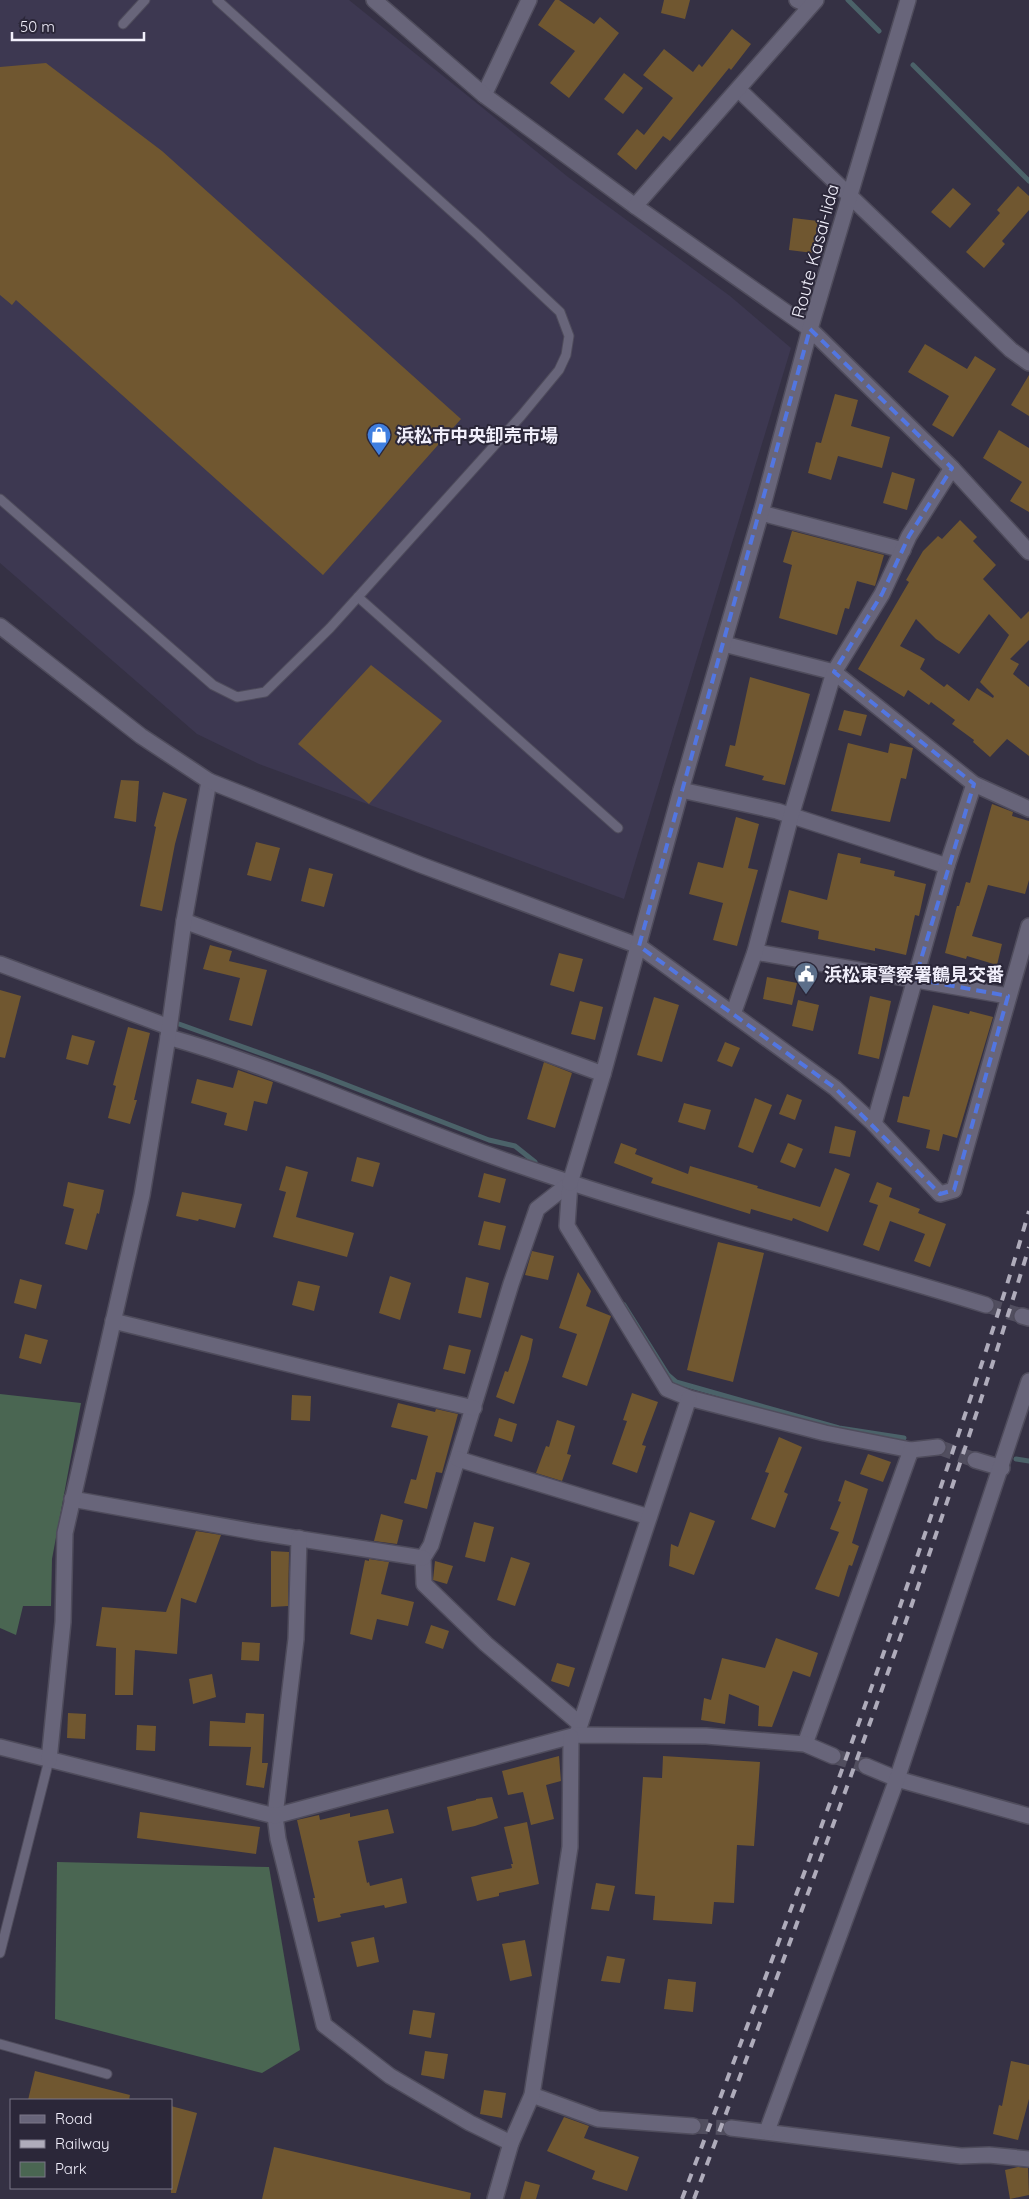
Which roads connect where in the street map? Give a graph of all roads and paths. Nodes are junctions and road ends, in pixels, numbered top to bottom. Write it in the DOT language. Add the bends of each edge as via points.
graph roads {
  1 [pos="145,0"];
  2 [pos="217,0"];
  3 [pos="374,0"];
  4 [pos="529,0"];
  5 [pos="908,0"];
  6 [pos="808,2"];
  7 [pos="123,24"];
  8 [pos="738,90"];
  9 [pos="484,95"];
  10 [pos="849,195"];
  11 [pos="635,206"];
  12 [pos="810,329"];
  13 [pos="1029,363"];
  14 [pos="952,468"];
  15 [pos="0,499"];
  16 [pos="761,513"];
  17 [pos="902,550"];
  18 [pos="1029,552"];
  19 [pos="358,597"];
  20 [pos="0,626"];
  21 [pos="724,644"];
  22 [pos="834,672"];
  23 [pos="209,781"];
  24 [pos="974,784"];
  25 [pos="681,790"];
  26 [pos="1029,809"];
  27 [pos="791,816"];
  28 [pos="618,828"];
  29 [pos="948,866"];
  30 [pos="184,921"];
  31 [pos="1029,926"];
  32 [pos="638,946"];
  33 [pos="755,952"];
  34 [pos="0,964"];
  35 [pos="915,979"];
  36 [pos="1008,996"];
  37 [pos="732,1014"];
  38 [pos="169,1032"];
  39 [pos="604,1074"];
  40 [pos="874,1124"];
  41 [pos="570,1183"];
  42 [pos="986,1305"];
  43 [pos="113,1321"];
  44 [pos="1029,1381"];
  45 [pos="690,1398"];
  46 [pos="474,1408"];
  47 [pos="938,1447"];
  48 [pos="911,1450"];
  49 [pos="458,1459"];
  50 [pos="974,1460"];
  51 [pos="1002,1468"];
  52 [pos="72,1499"];
  53 [pos="649,1517"];
  54 [pos="299,1538"];
  55 [pos="423,1558"];
  56 [pos="576,1732"];
  57 [pos="805,1744"];
  58 [pos="0,1747"];
  59 [pos="833,1756"];
  60 [pos="49,1760"];
  61 [pos="866,1766"];
  62 [pos="897,1779"];
  63 [pos="275,1816"];
  64 [pos="1029,1816"];
  65 [pos="0,1952"];
  66 [pos="0,2044"];
  67 [pos="107,2074"];
  68 [pos="532,2095"];
  69 [pos="693,2126"];
  70 [pos="731,2128"];
  71 [pos="767,2131"];
  72 [pos="512,2143"];
  73 [pos="1029,2159"];
  74 [pos="495,2199"];
  1 -- 7 [label="lane"];
  2 -- 19 [label="lane" via="560,312 569,336 560,370"];
  3 -- 9 [label="street"];
  4 -- 9 [label="street"];
  5 -- 10 [label="street, Route Kasai-Iida"];
  6 -- 8 [label="street"];
  8 -- 10 [label="street"];
  8 -- 11 [label="street"];
  9 -- 11 [label="street"];
  10 -- 12 [label="street, Route Kasai-Iida"];
  10 -- 13 [label="street" via="1011,350"];
  11 -- 12 [label="street"];
  12 -- 14 [label="street, Route Kasai-Iida"];
  12 -- 16 [label="street"];
  14 -- 17 [label="street"];
  14 -- 18 [label="street, Route Kasai-Iida"];
  15 -- 19 [label="lane" via="213,686 237,697 264,692"];
  16 -- 17 [label="street"];
  16 -- 21 [label="street"];
  17 -- 22 [label="street" via="882,594"];
  19 -- 28 [label="lane"];
  20 -- 23 [label="street" via="141,736"];
  21 -- 22 [label="street"];
  21 -- 25 [label="street"];
  22 -- 24 [label="street"];
  22 -- 27 [label="street"];
  23 -- 30 [label="street"];
  23 -- 32 [label="street"];
  24 -- 26 [label="street"];
  24 -- 29 [label="street"];
  25 -- 27 [label="street"];
  25 -- 32 [label="street"];
  27 -- 29 [label="street"];
  27 -- 33 [label="street"];
  29 -- 35 [label="street"];
  30 -- 38 [label="street"];
  30 -- 39 [label="street"];
  31 -- 36 [label="street"];
  32 -- 37 [label="street"];
  32 -- 39 [label="street"];
  33 -- 35 [label="street"];
  33 -- 37 [label="street"];
  34 -- 38 [label="street"];
  35 -- 36 [label="street"];
  35 -- 40 [label="street"];
  36 -- 40 [label="street" via="954,1190 940,1194"];
  37 -- 40 [label="street" via="835,1088"];
  38 -- 41 [label="street" via="337,1094 480,1152"];
  38 -- 43 [label="street" via="142,1195"];
  39 -- 41 [label="street"];
  41 -- 42 [label="street"];
  41 -- 45 [label="street" via="567,1226 667,1389"];
  41 -- 46 [label="street" via="537,1209"];
  43 -- 46 [label="street"];
  43 -- 52 [label="street"];
  44 -- 51 [label="street"];
  45 -- 48 [label="street" via="825,1433"];
  45 -- 53 [label="street"];
  46 -- 49 [label="street"];
  47 -- 48 [label="street"];
  48 -- 57 [label="street"];
  49 -- 53 [label="street"];
  49 -- 55 [label="street" via="431,1545"];
  50 -- 51 [label="street"];
  51 -- 62 [label="street"];
  52 -- 54 [label="street"];
  52 -- 60 [label="street" via="65,1533 64,1622"];
  53 -- 56 [label="street"];
  54 -- 55 [label="street"];
  54 -- 63 [label="street" via="296,1639"];
  55 -- 56 [label="street" via="424,1584"];
  56 -- 57 [label="street" via="706,1736"];
  56 -- 63 [label="street"];
  56 -- 68 [label="street" via="570,1847"];
  57 -- 59 [label="street"];
  58 -- 60 [label="street"];
  60 -- 63 [label="street"];
  60 -- 65 [label="lane"];
  61 -- 62 [label="street"];
  62 -- 64 [label="street"];
  62 -- 71 [label="street"];
  63 -- 72 [label="street" via="324,2025 390,2076 470,2123"];
  66 -- 67 [label="lane"];
  68 -- 69 [label="street" via="598,2119"];
  68 -- 72 [label="street"];
  70 -- 71 [label="street"];
  71 -- 73 [label="street" via="961,2156 989,2154"];
  72 -- 74 [label="street"];
}
